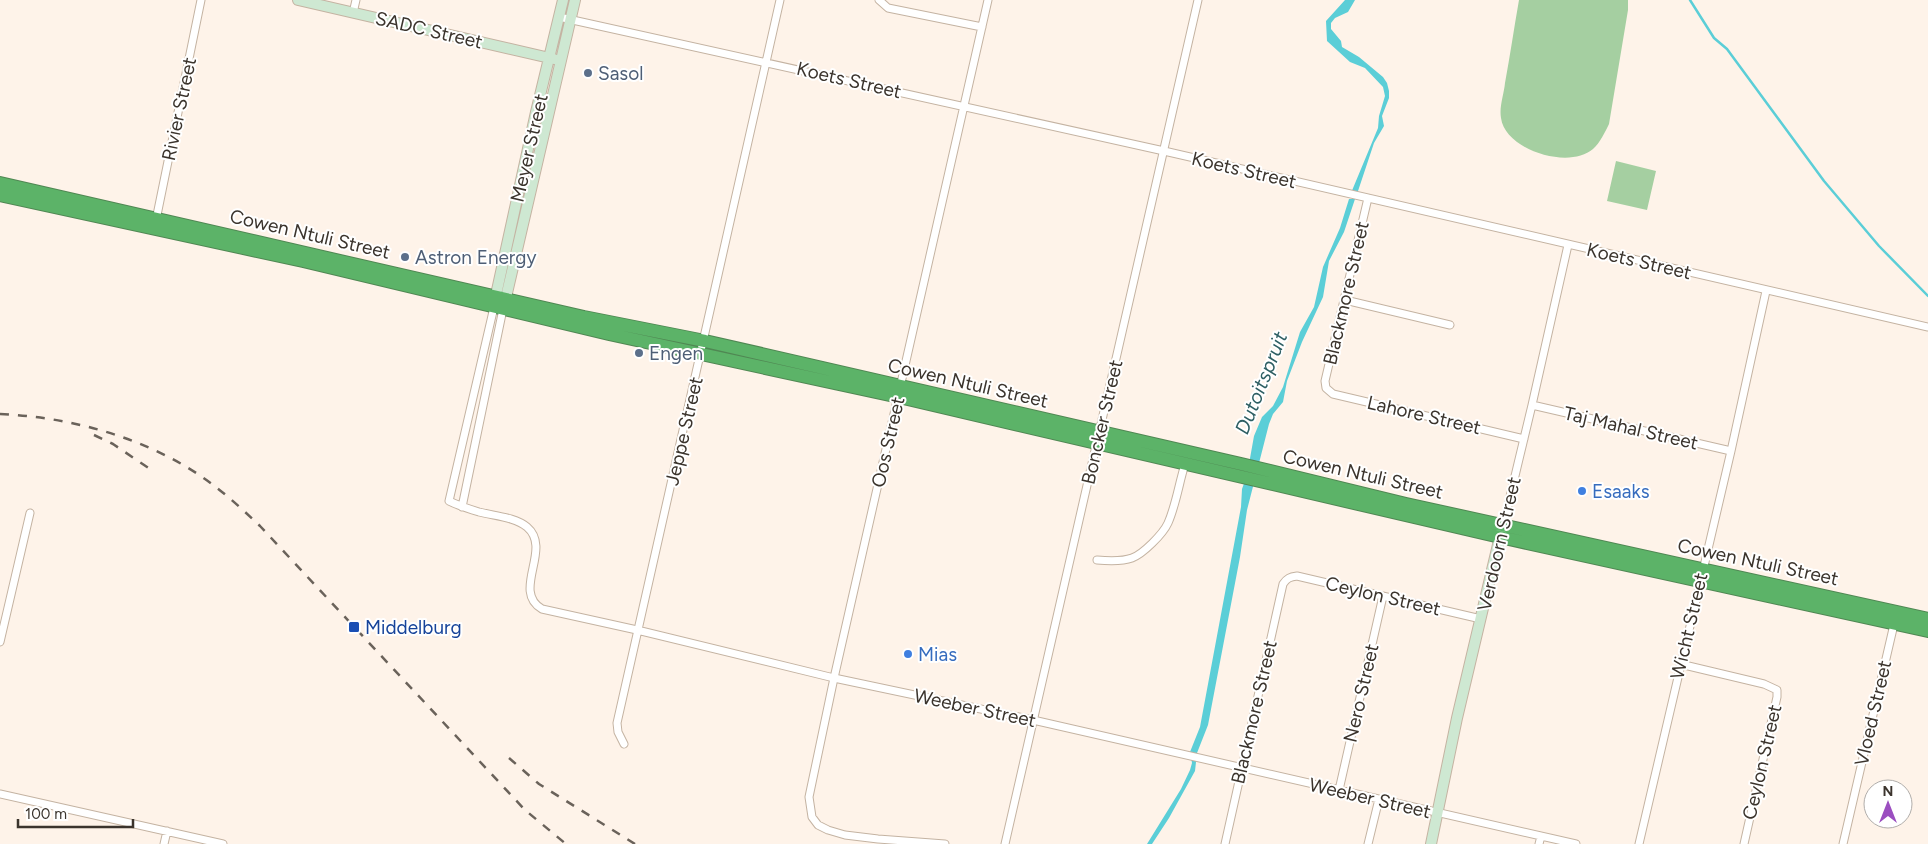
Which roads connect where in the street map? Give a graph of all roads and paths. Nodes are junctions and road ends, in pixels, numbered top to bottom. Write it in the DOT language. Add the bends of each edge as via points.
graph roads {
  1 [pos="201,0"];
  2 [pos="298,0"];
  3 [pos="356,0"];
  4 [pos="563,0"];
  5 [pos="575,0"];
  6 [pos="780,0"];
  7 [pos="879,0"];
  8 [pos="988,0"];
  9 [pos="1198,0"];
  10 [pos="354,12"];
  11 [pos="560,17"];
  12 [pos="570,19"];
  13 [pos="982,27"];
  14 [pos="555,59"];
  15 [pos="766,62"];
  16 [pos="965,106"];
  17 [pos="1164,151"];
  18 [pos="0,183"];
  19 [pos="0,194"];
  20 [pos="1368,198"];
  21 [pos="155,224"];
  22 [pos="1568,245"];
  23 [pos="1766,291"];
  24 [pos="1345,300"];
  25 [pos="500,302"];
  26 [pos="1450,325"];
  27 [pos="1928,327"];
  28 [pos="703,347"];
  29 [pos="1326,388"];
  30 [pos="900,392"];
  31 [pos="1532,406"];
  32 [pos="1098,437"];
  33 [pos="1524,439"];
  34 [pos="1731,451"];
  35 [pos="1185,464"];
  36 [pos="1239,470"];
  37 [pos="449,501"];
  38 [pos="462,507"];
  39 [pos="30,513"];
  40 [pos="1502,531"];
  41 [pos="1097,560"];
  42 [pos="1701,574"];
  43 [pos="1286,580"];
  44 [pos="1383,596"];
  45 [pos="1481,618"];
  46 [pos="1895,618"];
  47 [pos="1928,619"];
  48 [pos="637,630"];
  49 [pos="1928,630"];
  50 [pos="0,642"];
  51 [pos="1680,664"];
  52 [pos="834,678"];
  53 [pos="1033,720"];
  54 [pos="624,744"];
  55 [pos="1240,768"];
  56 [pos="1339,790"];
  57 [pos="0,794"];
  58 [pos="1379,799"];
  59 [pos="1438,814"];
  60 [pos="167,832"];
  61 [pos="1540,840"];
  62 [pos="164,844"];
  63 [pos="223,844"];
  64 [pos="945,844"];
  65 [pos="1005,844"];
  66 [pos="1225,844"];
  67 [pos="1368,844"];
  68 [pos="1431,844"];
  69 [pos="1576,844"];
  70 [pos="1639,844"];
  71 [pos="1744,844"];
  72 [pos="1843,844"];
  1 -- 21 [label="street, Rivier Street"];
  2 -- 10 [label="street, SADC Street"];
  3 -- 10 [label="street"];
  4 -- 11 [label="street, Meyer Street"];
  5 -- 12 [label="street"];
  6 -- 15 [label="street, Jeppe Street"];
  7 -- 13 [label="street" via="888,8"];
  8 -- 13 [label="street, Oos Street"];
  9 -- 17 [label="street, Boncker Street"];
  10 -- 14 [label="street, SADC Street"];
  11 -- 12 [label="street, Koets Street"];
  11 -- 14 [label="street, Meyer Street"];
  12 -- 14 [label="street"];
  12 -- 15 [label="street, Koets Street"];
  13 -- 16 [label="street, Oos Street"];
  14 -- 25 [label="street, Meyer Street"];
  15 -- 16 [label="street, Koets Street"];
  15 -- 28 [label="street, Jeppe Street"];
  16 -- 17 [label="street, Koets Street"];
  16 -- 30 [label="street, Oos Street"];
  17 -- 20 [label="street, Koets Street"];
  17 -- 32 [label="street, Boncker Street"];
  18 -- 21 [label="highway, Cowen Ntuli Street"];
  19 -- 21 [label="highway, Cowen Ntuli Street"];
  20 -- 22 [label="street, Koets Street"];
  20 -- 24 [label="street, Blackmore Street"];
  21 -- 25 [label="highway, Cowen Ntuli Street"];
  22 -- 23 [label="street, Koets Street"];
  22 -- 31 [label="street, Verdoorn Street"];
  23 -- 27 [label="street, Koets Street"];
  23 -- 34 [label="street, Wicht Street"];
  24 -- 26 [label="street"];
  24 -- 29 [label="street, Blackmore Street"];
  25 -- 28 [label="highway, Cowen Ntuli Street" via="584,317"];
  25 -- 37 [label="street, Meyer Street"];
  25 -- 38 [label="street, Meyer Street"];
  28 -- 30 [label="highway, Cowen Ntuli Street"];
  28 -- 48 [label="street, Jeppe Street"];
  29 -- 33 [label="street, Lahore Street" via="1333,394"];
  30 -- 32 [label="highway, Cowen Ntuli Street"];
  30 -- 52 [label="street, Oos Street"];
  31 -- 33 [label="street, Verdoorn Street"];
  31 -- 34 [label="street, Taj Mahal Street"];
  32 -- 35 [label="highway, Cowen Ntuli Street"];
  32 -- 36 [label="highway, Cowen Ntuli Street"];
  32 -- 53 [label="street, Boncker Street"];
  33 -- 40 [label="street, Verdoorn Street"];
  34 -- 42 [label="street, Wicht Street"];
  35 -- 36 [label="highway, Cowen Ntuli Street"];
  35 -- 41 [label="street" via="1171,514 1162,532 1132,558"];
  36 -- 40 [label="highway, Cowen Ntuli Street"];
  37 -- 38 [label="street, Weeber Street"];
  38 -- 48 [label="street, Weeber Street" via="519,523 531,531 537,548 530,594 536,605"];
  39 -- 50 [label="street"];
  40 -- 42 [label="highway, Cowen Ntuli Street"];
  40 -- 45 [label="street, Verdoorn Street"];
  42 -- 46 [label="highway, Cowen Ntuli Street"];
  42 -- 51 [label="street, Wicht Street"];
  43 -- 44 [label="street, Ceylon Street" via="1297,576"];
  43 -- 55 [label="street, Blackmore Street"];
  44 -- 45 [label="street, Ceylon Street"];
  44 -- 56 [label="street, Nero Street"];
  45 -- 59 [label="street, Verdoorn Street"];
  46 -- 47 [label="highway, Cowen Ntuli Street"];
  46 -- 49 [label="highway, Cowen Ntuli Street"];
  46 -- 72 [label="street, Vloed Street"];
  48 -- 52 [label="street, Weeber Street"];
  48 -- 54 [label="street, Jeppe Street" via="617,723"];
  51 -- 70 [label="street, Wicht Street"];
  51 -- 71 [label="street, Ceylon Street" via="1764,684 1776,690"];
  52 -- 53 [label="street, Weeber Street"];
  52 -- 64 [label="street, Oos Street" via="809,796 812,817 828,830 878,839"];
  53 -- 55 [label="street, Weeber Street"];
  53 -- 65 [label="street, Boncker Street"];
  55 -- 56 [label="street, Weeber Street"];
  55 -- 66 [label="street, Blackmore Street"];
  56 -- 58 [label="street, Weeber Street"];
  57 -- 60 [label="street"];
  58 -- 59 [label="street, Weeber Street"];
  58 -- 67 [label="street"];
  59 -- 61 [label="street, Weeber Street"];
  59 -- 68 [label="street, Verdoorn Street"];
  60 -- 62 [label="street"];
  60 -- 63 [label="street"];
  61 -- 69 [label="street, Weeber Street"];
}
